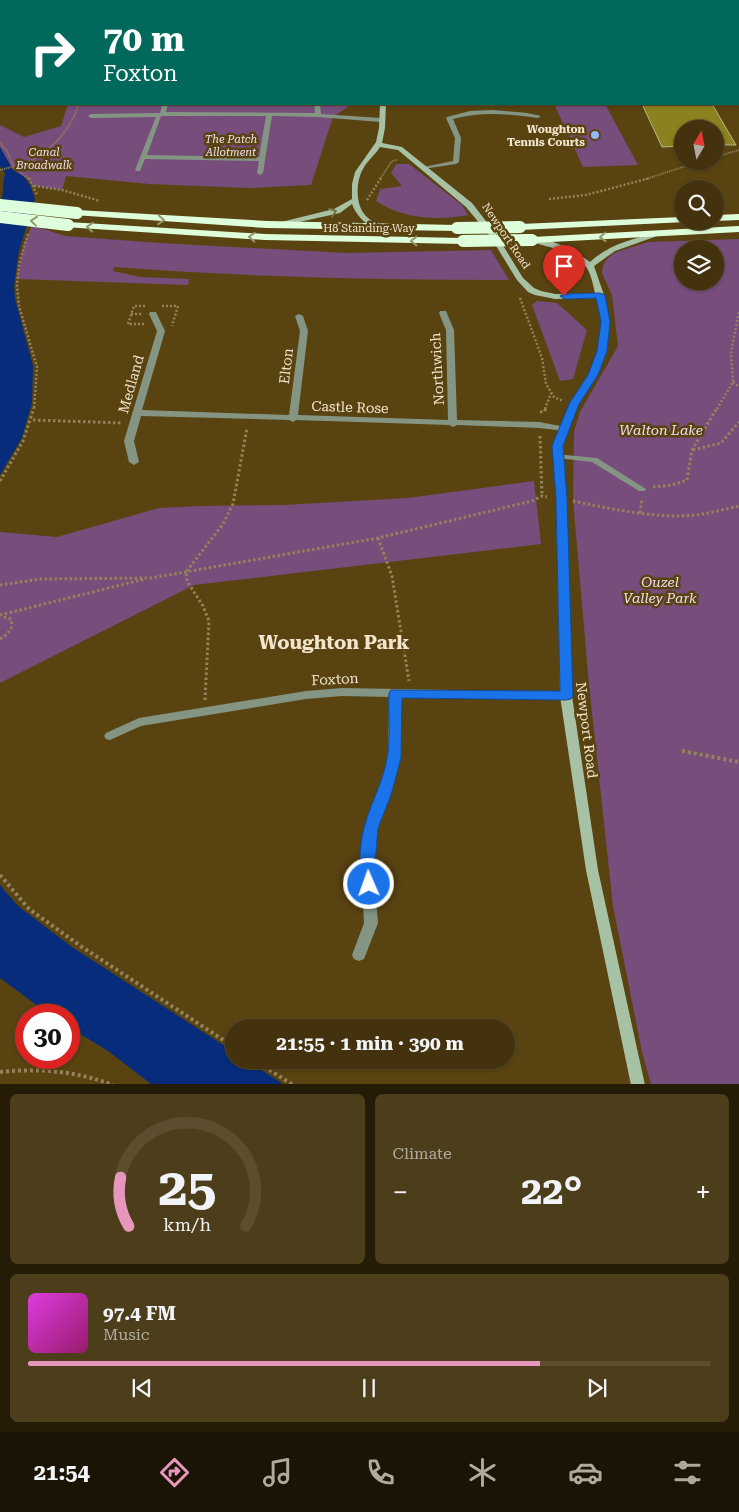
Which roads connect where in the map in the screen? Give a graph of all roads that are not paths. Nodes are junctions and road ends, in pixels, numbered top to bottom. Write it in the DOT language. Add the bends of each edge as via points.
graph roads {
  1 [pos="165,105"];
  2 [pos="317,105"];
  3 [pos="383,105"];
  4 [pos="161,115"];
  5 [pos="270,115"];
  6 [pos="318,115"];
  7 [pos="91,116"];
  8 [pos="538,116"];
  9 [pos="381,120"];
  10 [pos="379,145"];
  11 [pos="143,157"];
  12 [pos="262,159"];
  13 [pos="425,168"];
  14 [pos="138,170"];
  15 [pos="260,173"];
  16 [pos="354,201"];
  17 [pos="0,204"];
  18 [pos="0,217"];
  19 [pos="739,217"];
  20 [pos="724,218"];
  21 [pos="674,220"];
  22 [pos="276,226"];
  23 [pos="384,228"];
  24 [pos="739,229"];
  25 [pos="656,235"];
  26 [pos="532,240"];
  27 [pos="590,266"];
  28 [pos="600,295"];
  29 [pos="443,313"];
  30 [pos="153,314"];
  31 [pos="299,316"];
  32 [pos="135,418"];
  33 [pos="293,419"];
  34 [pos="453,424"];
  35 [pos="563,429"];
  36 [pos="558,456"];
  37 [pos="134,462"];
  38 [pos="642,489"];
  39 [pos="395,693"];
  40 [pos="566,696"];
  41 [pos="110,736"];
  42 [pos="359,955"];
  43 [pos="638,1084"];
  1 -- 4 [label="lane"];
  2 -- 6 [label="lane"];
  3 -- 9 [label="street"];
  4 -- 5 [label="lane"];
  4 -- 7 [label="lane"];
  4 -- 11 [label="lane"];
  5 -- 6 [label="lane"];
  5 -- 12 [label="lane"];
  6 -- 9 [label="lane"];
  8 -- 13 [label="street" via="488,112 449,118 458,138 456,162"];
  9 -- 10 [label="street"];
  10 -- 13 [label="street, Newport Road" via="400,148"];
  10 -- 16 [label="street" via="358,171"];
  11 -- 12 [label="lane"];
  11 -- 14 [label="lane"];
  12 -- 15 [label="lane"];
  13 -- 28 [label="street, Newport Road" via="479,216 522,281 532,290 564,296"];
  22 -- 16 [label="street, one-way" via="337,211"];
  16 -- 23 [label="street" via="364,218"];
  17 -- 22 [label="highway, H8 Standing Way, one-way, bridge" via="174,221"];
  26 -- 18 [label="highway, H8 Standing Way, one-way, bridge" via="265,238 164,233"];
  19 -- 20 [label="highway"];
  21 -- 23 [label="highway, H8 Standing Way, bridge" via="520,227"];
  22 -- 23 [label="highway, H8 Standing Way"];
  24 -- 25 [label="highway, H8 Standing Way"];
  25 -- 26 [label="highway, H8 Standing Way, one-way"];
  25 -- 27 [label="street" via="600,255"];
  26 -- 27 [label="street" via="554,244 578,255"];
  27 -- 28 [label="street, Newport Road"];
  28 -- 35 [label="street, Newport Road" via="606,322 602,351 593,375 574,404"];
  29 -- 34 [label="street, Northwich" via="450,330"];
  30 -- 32 [label="street, Medland" via="161,331"];
  31 -- 33 [label="street, Elton" via="304,331"];
  32 -- 33 [label="street, Castle Rose"];
  32 -- 37 [label="street, Medland" via="128,441"];
  33 -- 34 [label="street, Castle Rose"];
  34 -- 35 [label="street, Castle Rose" via="539,425"];
  35 -- 36 [label="street, Newport Road"];
  36 -- 38 [label="lane" via="594,460"];
  36 -- 40 [label="street, Newport Road"];
  39 -- 40 [label="street, Foxton"];
  39 -- 41 [label="street, Foxton" via="342,692 306,696 139,722"];
  39 -- 42 [label="street" via="394,758 371,828 367,864 371,924"];
  40 -- 43 [label="street, Newport Road" via="592,870"];
}
